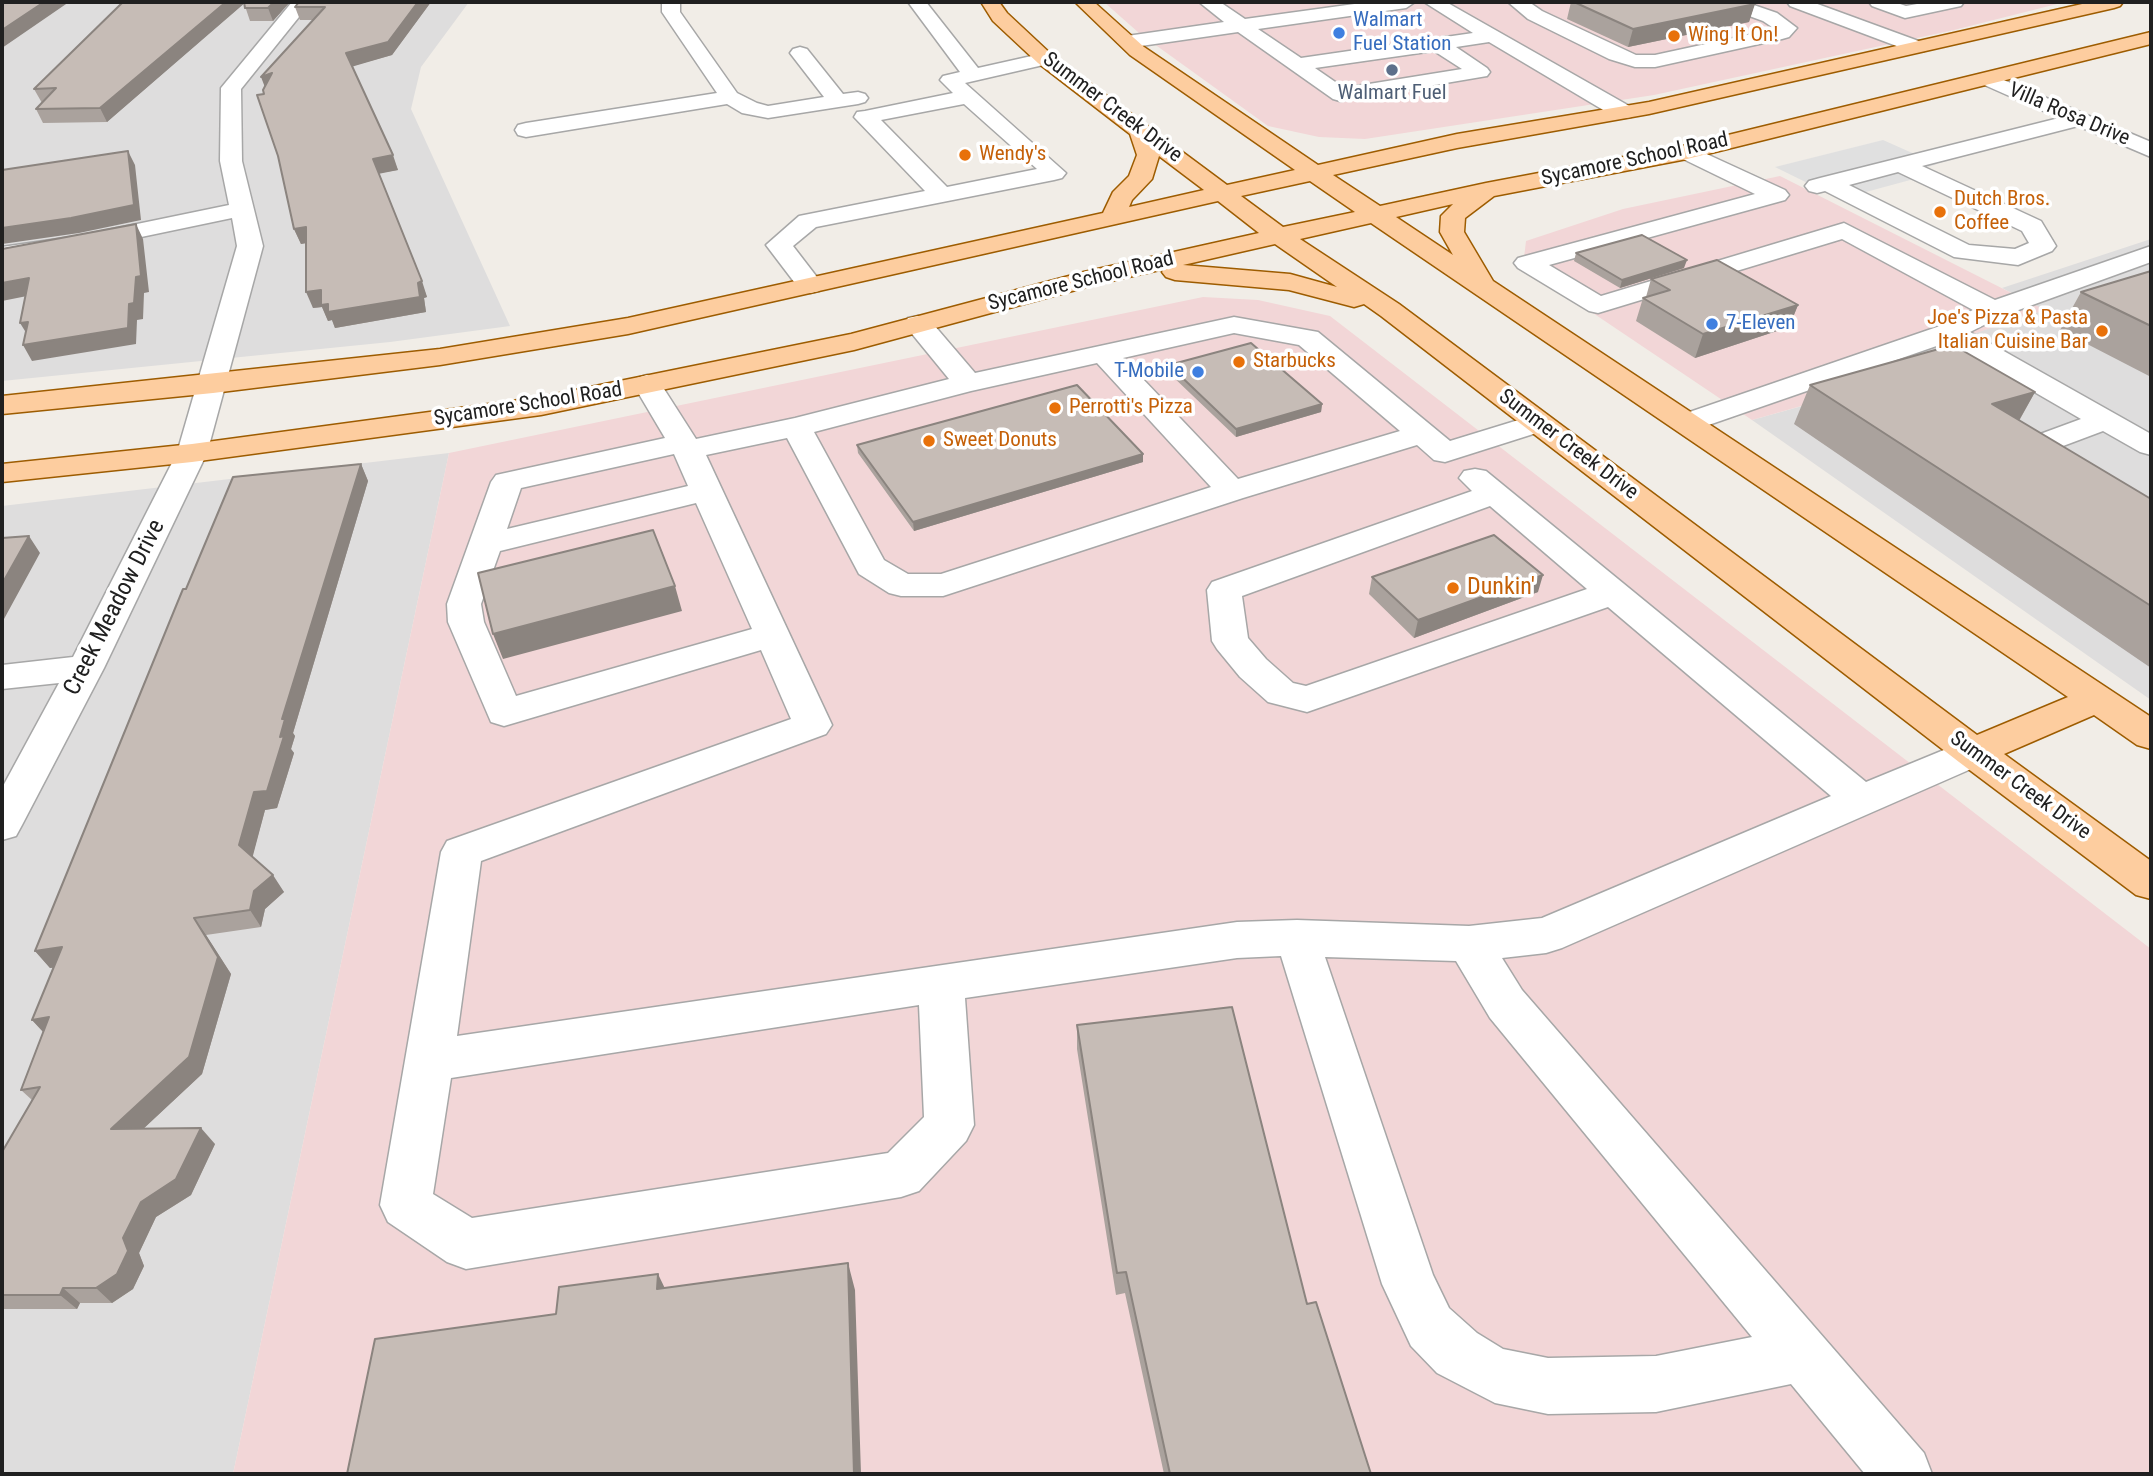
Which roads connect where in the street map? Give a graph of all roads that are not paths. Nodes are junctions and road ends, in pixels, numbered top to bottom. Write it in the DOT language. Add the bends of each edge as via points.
graph roads {
  1 [pos="302,2"];
  2 [pos="671,2"];
  3 [pos="917,2"];
  4 [pos="990,2"];
  5 [pos="1084,2"];
  6 [pos="1208,2"];
  7 [pos="1284,2"];
  8 [pos="1406,2"];
  9 [pos="1433,2"];
  10 [pos="1546,2"];
  11 [pos="1728,2"];
  12 [pos="1796,2"];
  13 [pos="1872,2"];
  14 [pos="1878,2"];
  15 [pos="1955,2"];
  16 [pos="2114,2"];
  17 [pos="1521,4"];
  18 [pos="1363,5"];
  19 [pos="1819,10"];
  20 [pos="1304,16"];
  21 [pos="1240,25"];
  22 [pos="1493,36"];
  23 [pos="2151,38"];
  24 [pos="1127,42"];
  25 [pos="1437,44"];
  26 [pos="1916,47"];
  27 [pos="800,53"];
  28 [pos="1045,59"];
  29 [pos="1297,65"];
  30 [pos="1987,79"];
  31 [pos="963,84"];
  32 [pos="730,97"];
  33 [pos="838,101"];
  34 [pos="1623,112"];
  35 [pos="2080,119"];
  36 [pos="998,126"];
  37 [pos="1244,126"];
  38 [pos="526,130"];
  39 [pos="1140,130"];
  40 [pos="1457,141"];
  41 [pos="1306,143"];
  42 [pos="1332,146"];
  43 [pos="2151,150"];
  44 [pos="1687,152"];
  45 [pos="1899,164"];
  46 [pos="1313,173"];
  47 [pos="1828,183"];
  48 [pos="937,190"];
  49 [pos="1486,190"];
  50 [pos="1223,193"];
  51 [pos="1796,205"];
  52 [pos="242,209"];
  53 [pos="1376,215"];
  54 [pos="1113,217"];
  55 [pos="1844,230"];
  56 [pos="1279,236"];
  57 [pos="2151,254"];
  58 [pos="2,256"];
  59 [pos="1093,277"];
  60 [pos="810,285"];
  61 [pos="1485,288"];
  62 [pos="1390,310"];
  63 [pos="1993,310"];
  64 [pos="918,324"];
  65 [pos="1950,332"];
  66 [pos="1104,354"];
  67 [pos="968,383"];
  68 [pos="213,384"];
  69 [pos="647,384"];
  70 [pos="2,405"];
  71 [pos="2106,420"];
  72 [pos="1538,423"];
  73 [pos="1686,423"];
  74 [pos="796,427"];
  75 [pos="1433,443"];
  76 [pos="685,446"];
  77 [pos="2151,446"];
  78 [pos="192,453"];
  79 [pos="2,473"];
  80 [pos="2073,484"];
  81 [pos="706,491"];
  82 [pos="1232,491"];
  83 [pos="1494,494"];
  84 [pos="485,544"];
  85 [pos="1612,593"];
  86 [pos="772,635"];
  87 [pos="86,668"];
  88 [pos="2,677"];
  89 [pos="2098,699"];
  90 [pos="2151,735"];
  91 [pos="1973,752"];
  92 [pos="1862,800"];
  93 [pos="2,825"];
  94 [pos="2151,883"];
  95 [pos="1297,938"];
  96 [pos="1469,944"];
  97 [pos="941,983"];
  98 [pos="430,1061"];
  99 [pos="1802,1354"];
  100 [pos="1903,1474"];
  1 -- 52 [label="street, Creek Meadow Drive" via="231,88 232,161"];
  2 -- 32 [label="street" via="671,12"];
  3 -- 31 [label="street"];
  4 -- 28 [label="main road, Summer Creek Drive"];
  5 -- 24 [label="main road"];
  6 -- 21 [label="street"];
  7 -- 20 [label="street"];
  8 -- 18 [label="street"];
  9 -- 22 [label="street"];
  10 -- 17 [label="street"];
  11 -- 17 [label="street" via="1787,28 1782,33 1655,61 1635,61 1535,15"];
  12 -- 19 [label="street"];
  13 -- 19 [label="street"];
  14 -- 15 [label="street" via="1905,12"];
  16 -- 26 [label="main road, Sycamore School Road"];
  18 -- 20 [label="street"];
  19 -- 26 [label="street"];
  20 -- 21 [label="street"];
  21 -- 24 [label="street"];
  21 -- 29 [label="street"];
  22 -- 25 [label="street"];
  22 -- 34 [label="street"];
  23 -- 30 [label="main road, Sycamore School Road"];
  24 -- 37 [label="main road"];
  25 -- 29 [label="street"];
  25 -- 29 [label="street" via="1480,72 1340,95"];
  26 -- 30 [label="main road"];
  26 -- 34 [label="main road, Sycamore School Road"];
  27 -- 33 [label="street"];
  28 -- 31 [label="street"];
  28 -- 39 [label="main road, Summer Creek Drive"];
  30 -- 35 [label="street, Villa Rosa Drive"];
  30 -- 44 [label="main road, Sycamore School Road"];
  31 -- 33 [label="street"];
  31 -- 36 [label="street"];
  31 -- 48 [label="street" via="865,117"];
  32 -- 33 [label="street" via="768,112"];
  32 -- 38 [label="street"];
  34 -- 40 [label="main road, Sycamore School Road"];
  35 -- 43 [label="street, Villa Rosa Drive"];
  35 -- 45 [label="street"];
  36 -- 48 [label="street" via="976,116 956,114 903,127 935,166"];
  36 -- 48 [label="street" via="1054,173"];
  37 -- 41 [label="main road"];
  37 -- 46 [label="main road"];
  39 -- 50 [label="main road, Summer Creek Drive"];
  39 -- 54 [label="main road" via="1148,155 1140,179 1121,197"];
  40 -- 42 [label="main road"];
  40 -- 46 [label="main road, Sycamore School Road"];
  44 -- 49 [label="main road, Sycamore School Road"];
  44 -- 51 [label="street"];
  45 -- 47 [label="street"];
  45 -- 47 [label="street" via="2032,226 2043,246 2018,257 1963,252"];
  46 -- 50 [label="main road, Sycamore School Road"];
  46 -- 53 [label="main road"];
  47 -- 51 [label="street"];
  48 -- 60 [label="street" via="808,221 779,245"];
  49 -- 53 [label="main road, Sycamore School Road"];
  49 -- 61 [label="main road" via="1453,216 1452,232"];
  50 -- 54 [label="main road, Sycamore School Road"];
  50 -- 56 [label="main road, Summer Creek Drive"];
  51 -- 55 [label="street"];
  51 -- 55 [label="street" via="1527,263 1598,305"];
  52 -- 58 [label="street"];
  52 -- 68 [label="street, Creek Meadow Drive" via="250,246"];
  53 -- 56 [label="main road, Sycamore School Road"];
  53 -- 61 [label="main road"];
  54 -- 60 [label="main road, Sycamore School Road"];
  55 -- 63 [label="street"];
  56 -- 59 [label="main road, Sycamore School Road"];
  56 -- 62 [label="main road, Summer Creek Drive"];
  57 -- 63 [label="street"];
  59 -- 62 [label="main road" via="1182,272 1243,276 1290,282"];
  59 -- 64 [label="main road, Sycamore School Road"];
  60 -- 68 [label="main road, Sycamore School Road" via="628,326"];
  61 -- 73 [label="main road"];
  62 -- 72 [label="main road, Summer Creek Drive"];
  63 -- 65 [label="street"];
  64 -- 67 [label="street"];
  64 -- 69 [label="main road, Sycamore School Road" via="854,342"];
  65 -- 71 [label="street"];
  65 -- 73 [label="street"];
  66 -- 67 [label="street"];
  66 -- 75 [label="street" via="1234,325 1308,338"];
  66 -- 82 [label="street"];
  67 -- 74 [label="street"];
  68 -- 70 [label="main road, Sycamore School Road"];
  68 -- 78 [label="street, Creek Meadow Drive"];
  69 -- 76 [label="street"];
  69 -- 78 [label="main road, Sycamore School Road" via="541,406"];
  71 -- 77 [label="street"];
  71 -- 80 [label="street" via="2035,446 2031,454 2039,463"];
  72 -- 75 [label="street"];
  72 -- 91 [label="main road, Summer Creek Drive"];
  73 -- 89 [label="main road"];
  74 -- 76 [label="street"];
  74 -- 82 [label="street" via="871,567 901,585 943,585"];
  75 -- 82 [label="street"];
  75 -- 83 [label="street"];
  76 -- 81 [label="street"];
  76 -- 84 [label="street" via="507,482"];
  78 -- 79 [label="main road, Sycamore School Road"];
  78 -- 87 [label="street, Creek Meadow Drive"];
  81 -- 84 [label="street"];
  81 -- 86 [label="street"];
  83 -- 85 [label="street"];
  83 -- 85 [label="street" via="1224,590 1230,641 1281,693 1307,699"];
  84 -- 86 [label="street" via="464,604 466,622 503,713"];
  85 -- 92 [label="street"];
  86 -- 98 [label="street" via="813,725 462,852"];
  87 -- 88 [label="street"];
  87 -- 93 [label="street, Creek Meadow Drive"];
  89 -- 90 [label="main road"];
  89 -- 91 [label="main road"];
  91 -- 92 [label="street"];
  91 -- 94 [label="main road, Summer Creek Drive"];
  92 -- 96 [label="street" via="1546,935"];
  95 -- 96 [label="street"];
  95 -- 97 [label="street" via="1237,940"];
  95 -- 99 [label="street" via="1409,1284 1430,1326 1457,1353 1495,1375 1548,1386 1656,1384"];
  96 -- 99 [label="street" via="1506,1004"];
  97 -- 98 [label="street"];
  97 -- 98 [label="street" via="948,1125 901,1174 466,1244 407,1205"];
  99 -- 100 [label="street"];
}
